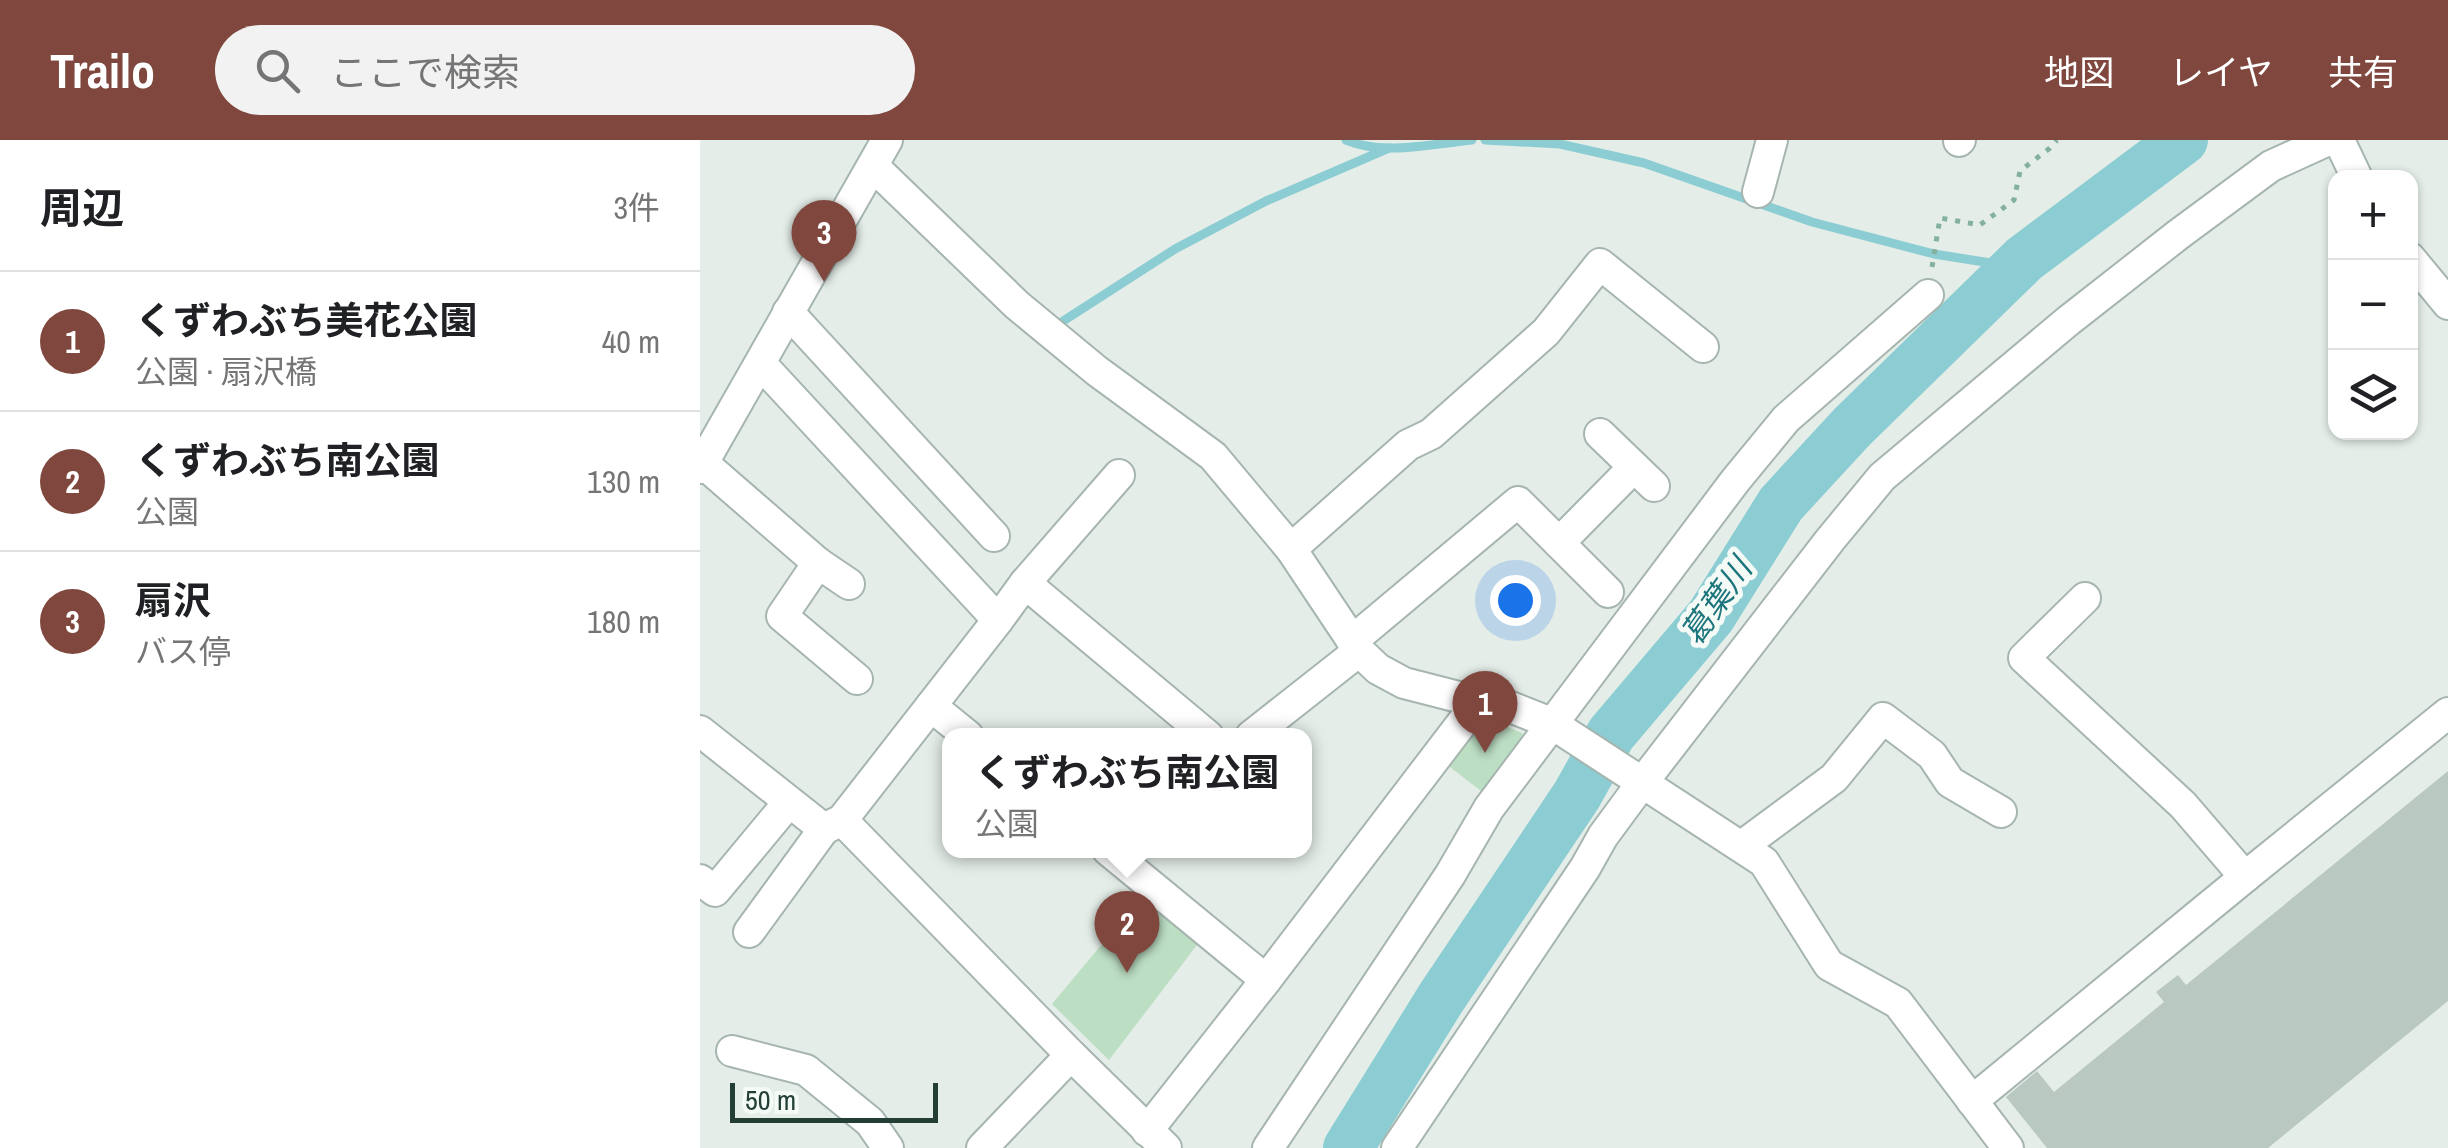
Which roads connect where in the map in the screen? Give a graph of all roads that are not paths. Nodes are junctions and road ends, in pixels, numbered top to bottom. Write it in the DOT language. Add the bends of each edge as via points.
graph roads {
  1 [pos="1772,140"];
  2 [pos="2328,140"];
  3 [pos="2339,140"];
  4 [pos="880,153"];
  5 [pos="2353,170"];
  6 [pos="1758,192"];
  7 [pos="2412,260"];
  8 [pos="1929,286"];
  9 [pos="2444,291"];
  10 [pos="788,312"];
  11 [pos="1703,347"];
  12 [pos="761,364"];
  13 [pos="1600,434"];
  14 [pos="702,465"];
  15 [pos="1119,475"];
  16 [pos="994,536"];
  17 [pos="1559,543"];
  18 [pos="1291,549"];
  19 [pos="818,563"];
  20 [pos="1025,583"];
  21 [pos="849,584"];
  22 [pos="1608,592"];
  23 [pos="2084,598"];
  24 [pos="998,620"];
  25 [pos="1356,646"];
  26 [pos="857,679"];
  27 [pos="1478,702"];
  28 [pos="932,706"];
  29 [pos="2448,713"];
  30 [pos="1552,723"];
  31 [pos="958,728"];
  32 [pos="1198,728"];
  33 [pos="1259,728"];
  34 [pos="700,730"];
  35 [pos="1642,783"];
  36 [pos="788,802"];
  37 [pos="2000,812"];
  38 [pos="833,824"];
  39 [pos="1742,846"];
  40 [pos="1118,858"];
  41 [pos="2244,877"];
  42 [pos="700,880"];
  43 [pos="749,932"];
  44 [pos="1266,980"];
  45 [pos="732,1051"];
  46 [pos="1071,1056"];
  47 [pos="1972,1101"];
  48 [pos="1156,1139"];
  49 [pos="888,1148"];
  50 [pos="982,1148"];
  51 [pos="1268,1148"];
  52 [pos="1397,1148"];
  53 [pos="2008,1148"];
  1 -- 6 [label="street"];
  2 -- 35 [label="street" via="2271,166 2179,234 1882,477"];
  3 -- 5 [label="street"];
  4 -- 10 [label="street"];
  4 -- 18 [label="street" via="1016,305 1214,456"];
  7 -- 9 [label="street"];
  8 -- 30 [label="street" via="1786,420"];
  10 -- 12 [label="street"];
  10 -- 16 [label="street"];
  11 -- 18 [label="street" via="1600,264 1546,332"];
  12 -- 14 [label="street"];
  12 -- 24 [label="street"];
  13 -- 17 [label="street" via="1644,476"];
  14 -- 19 [label="street"];
  15 -- 20 [label="street"];
  17 -- 22 [label="street"];
  17 -- 25 [label="street" via="1518,502"];
  18 -- 25 [label="street"];
  19 -- 21 [label="street"];
  19 -- 26 [label="street" via="782,616"];
  20 -- 24 [label="street"];
  20 -- 32 [label="street"];
  23 -- 41 [label="street" via="2024,658 2183,804"];
  24 -- 28 [label="street"];
  25 -- 27 [label="street" via="1378,669 1404,682"];
  25 -- 33 [label="street"];
  27 -- 30 [label="street"];
  27 -- 44 [label="street"];
  28 -- 31 [label="street"];
  28 -- 38 [label="street"];
  29 -- 41 [label="street"];
  30 -- 35 [label="street"];
  30 -- 51 [label="street" via="1489,808"];
  34 -- 36 [label="street"];
  35 -- 39 [label="street"];
  35 -- 52 [label="street"];
  36 -- 38 [label="street"];
  36 -- 42 [label="street" via="715,891"];
  37 -- 39 [label="street" via="1950,782 1932,755 1883,718 1834,778"];
  38 -- 43 [label="street"];
  38 -- 46 [label="street"];
  39 -- 47 [label="street" via="1764,862 1829,965 1898,1003"];
  40 -- 44 [label="street"];
  41 -- 47 [label="street"];
  44 -- 48 [label="street"];
  45 -- 49 [label="street" via="806,1070 870,1122"];
  46 -- 48 [label="street"];
  46 -- 50 [label="street"];
  47 -- 53 [label="street"];
}
